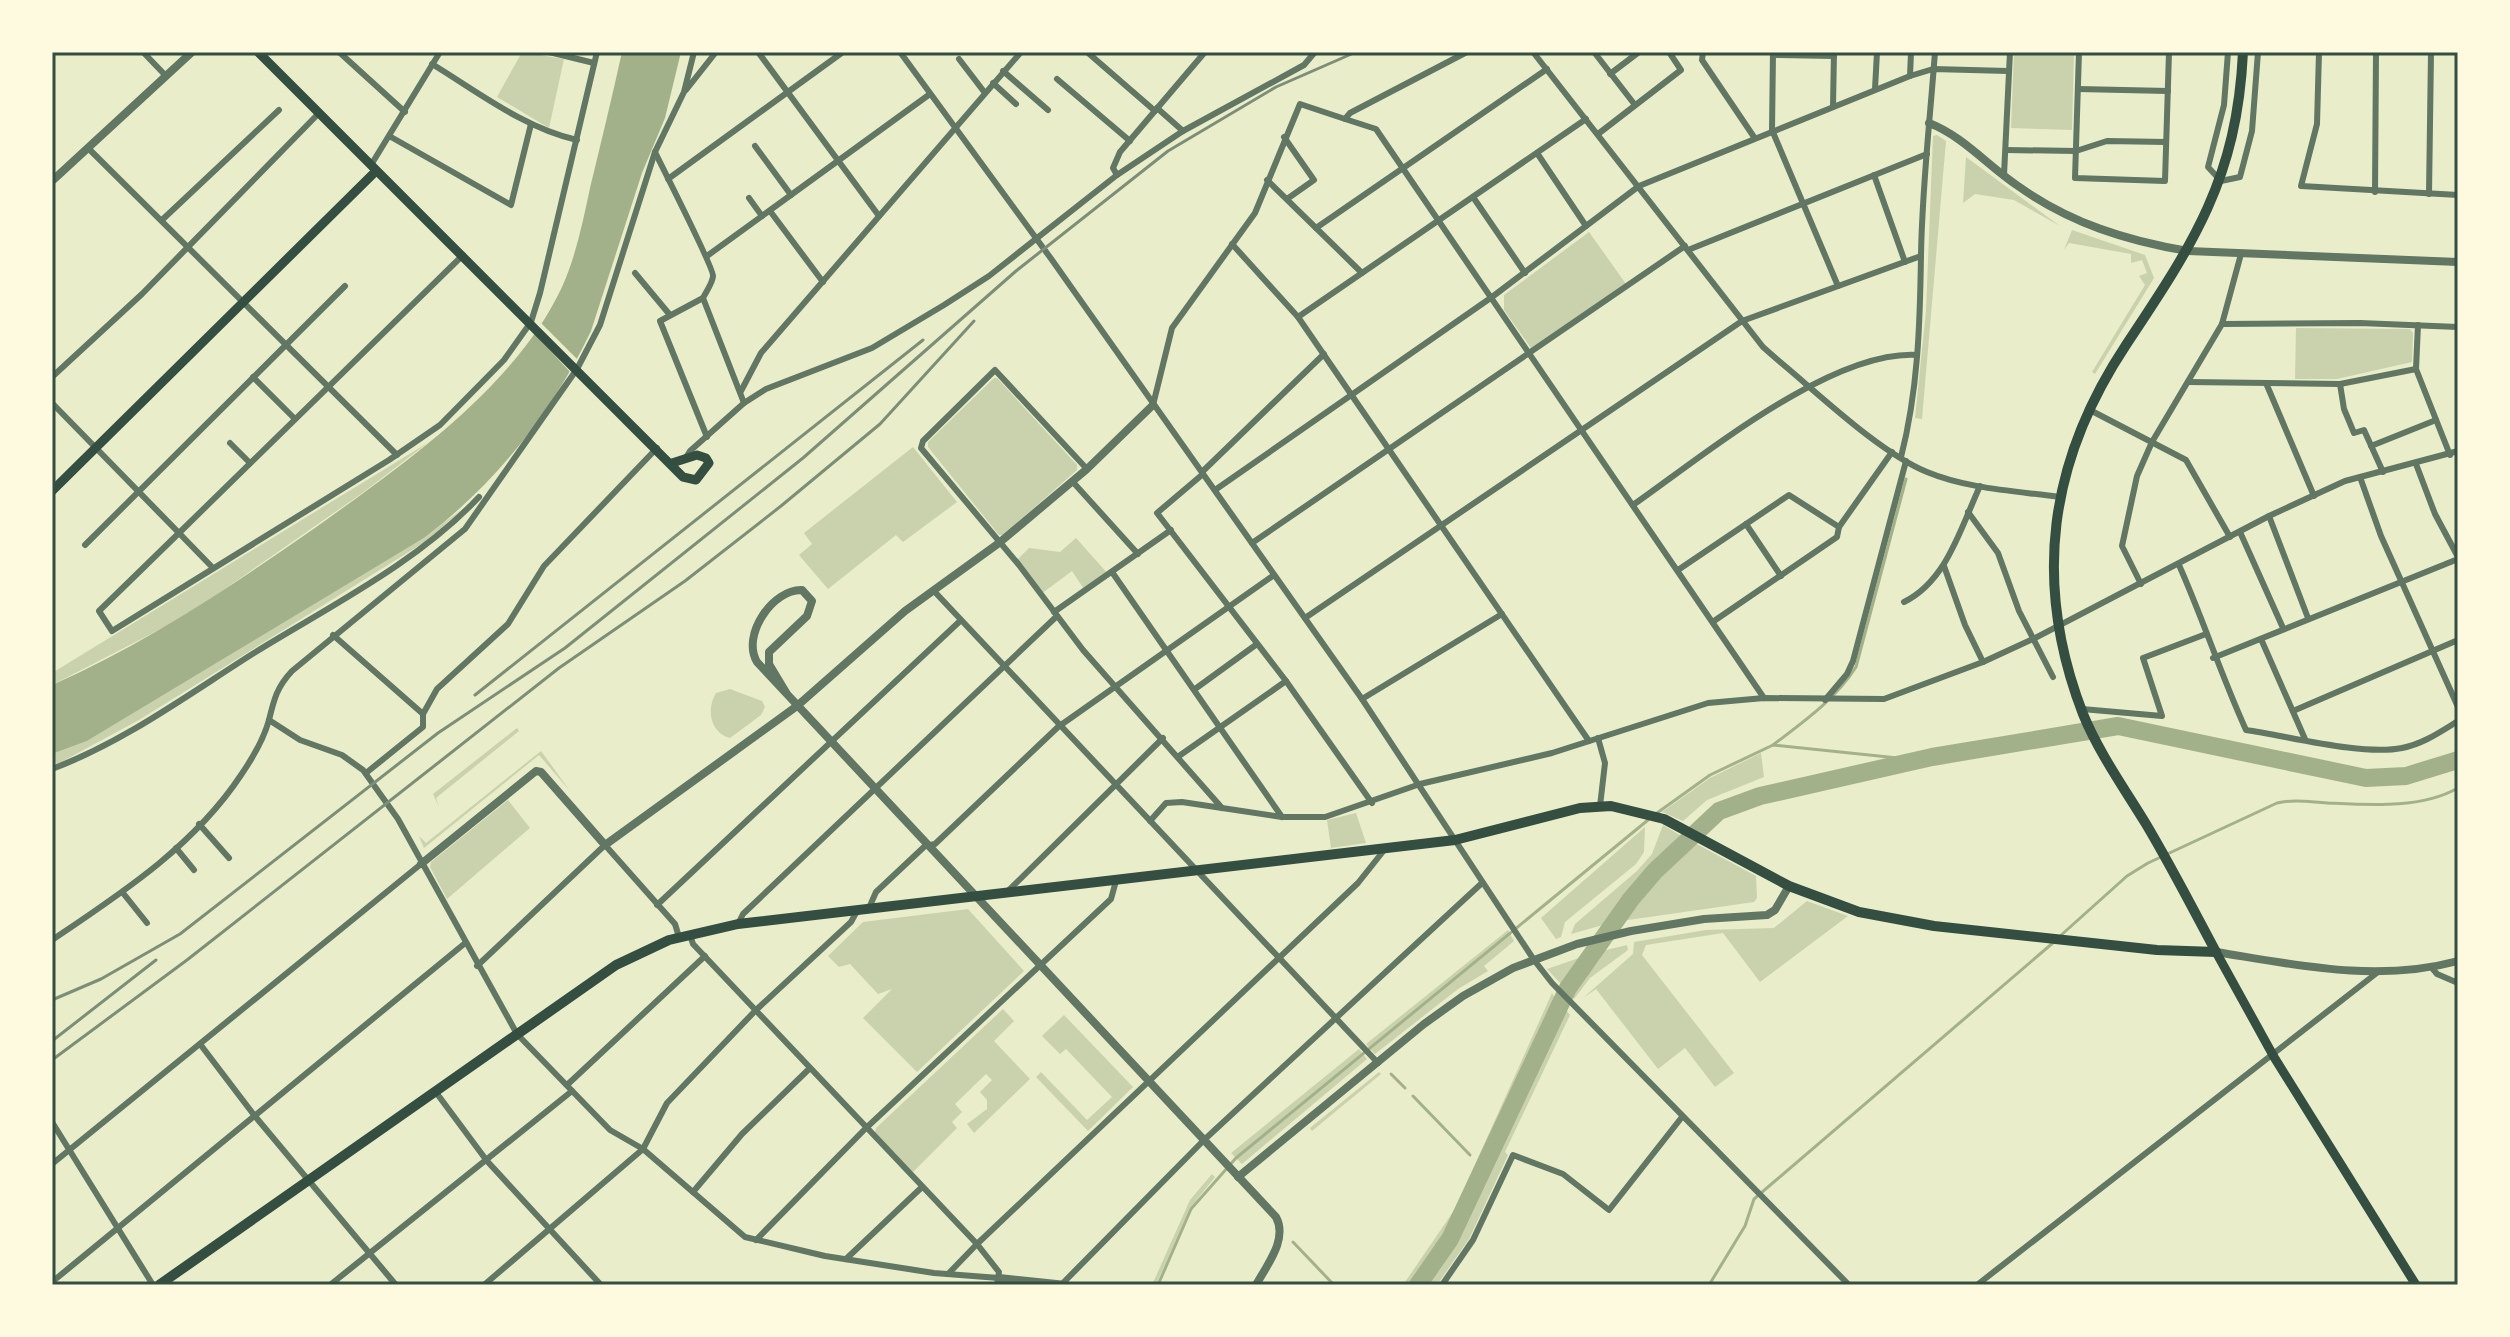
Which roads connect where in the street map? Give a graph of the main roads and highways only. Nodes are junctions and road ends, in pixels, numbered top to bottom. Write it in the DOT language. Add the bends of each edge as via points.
graph roads {
  1 [pos="258,52"];
  2 [pos="2243,52"];
  3 [pos="374,168"];
  4 [pos="672,463"];
  5 [pos="52,491"];
  6 [pos="2216,952"];
  7 [pos="159,1285"];
  8 [pos="2416,1285"];
  1 -- 3 [label="main road"];
  2 -- 6 [label="main road" via="2237,122 2221,181 2188,251 2088,409 2060,497 2054,559 2058,627 2082,711"];
  3 -- 4 [label="main road"];
  3 -- 5 [label="main road"];
  4 -- 4 [label="main road" via="703,456 708,467 696,480 683,477"];
  6 -- 7 [label="main road" via="1899,922 1789,886 1644,812 1600,806 1455,840 738,924 685,936 616,965"];
  6 -- 8 [label="main road" via="2274,1057"];
}
